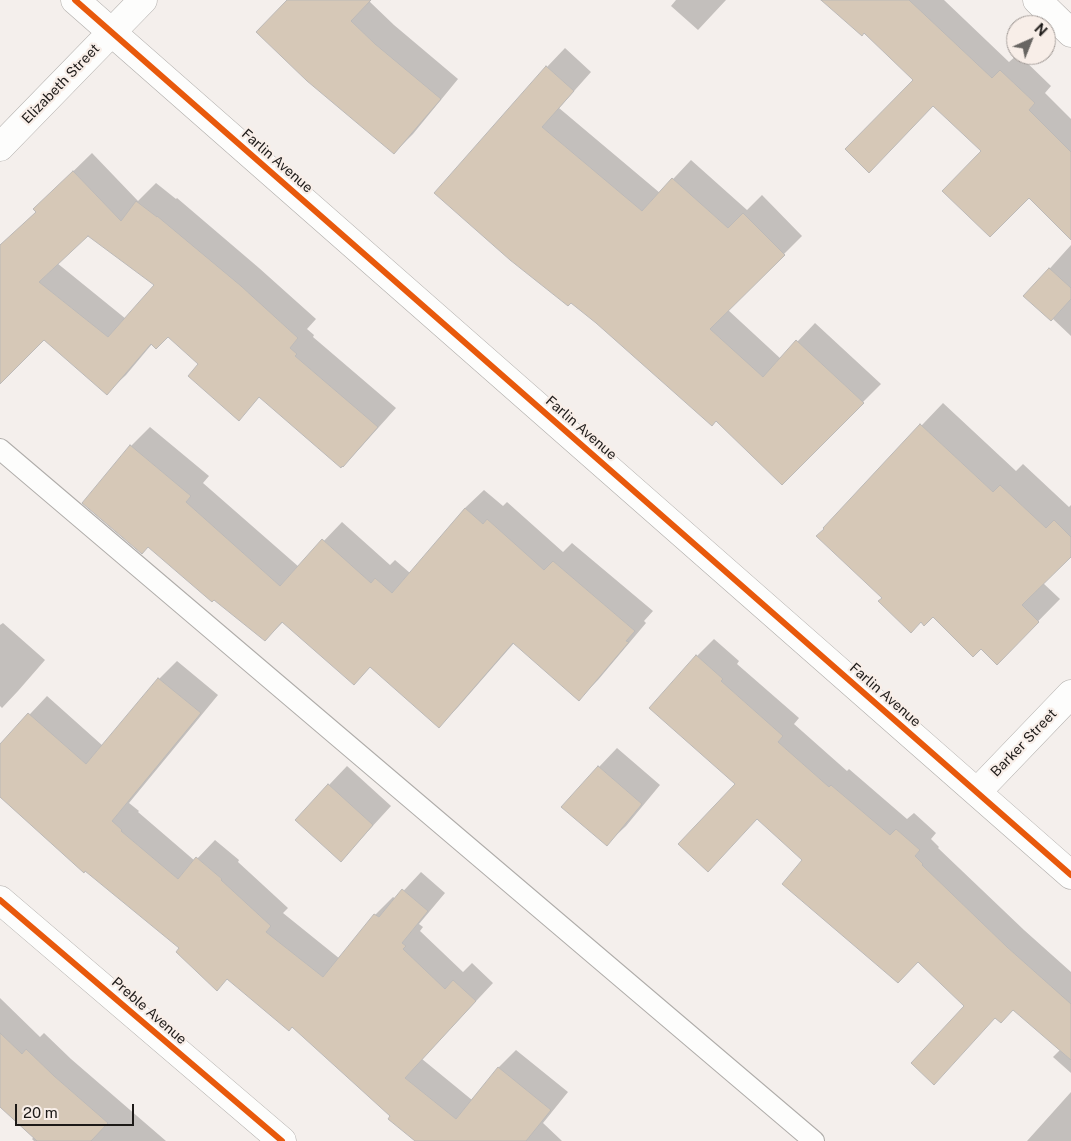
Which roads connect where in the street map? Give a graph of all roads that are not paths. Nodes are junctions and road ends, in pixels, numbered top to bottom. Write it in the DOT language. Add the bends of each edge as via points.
graph roads {
  1 [pos="75,0"];
  2 [pos="143,0"];
  3 [pos="1037,0"];
  4 [pos="111,32"];
  5 [pos="1071,32"];
  6 [pos="0,146"];
  7 [pos="0,449"];
  8 [pos="1071,694"];
  9 [pos="977,792"];
  10 [pos="1071,875"];
  11 [pos="0,900"];
  12 [pos="282,1141"];
  13 [pos="814,1141"];
  1 -- 4 [label="street, Farlin Avenue"];
  2 -- 4 [label="street, Elizabeth Street"];
  3 -- 5 [label="street"];
  4 -- 6 [label="street, Elizabeth Street"];
  4 -- 9 [label="street, Farlin Avenue"];
  7 -- 13 [label="lane"];
  8 -- 9 [label="street, Barker Street"];
  9 -- 10 [label="street, Farlin Avenue"];
  11 -- 12 [label="street, Preble Avenue"];
}
